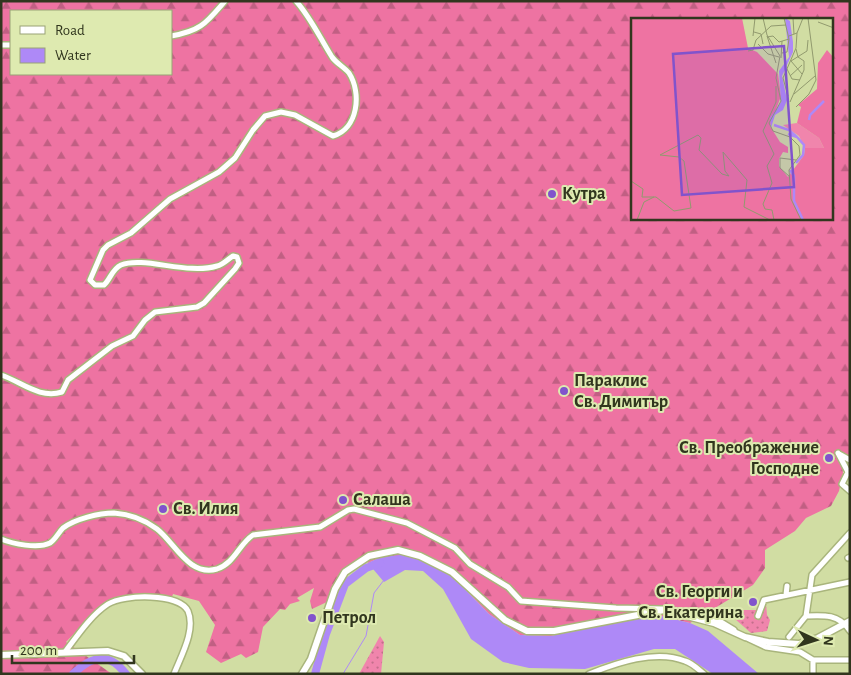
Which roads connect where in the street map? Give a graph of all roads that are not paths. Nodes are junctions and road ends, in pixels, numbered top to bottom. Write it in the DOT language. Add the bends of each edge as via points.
graph roads {
  1 [pos="225,1"];
  2 [pos="296,1"];
  3 [pos="172,36"];
  4 [pos="1,375"];
  5 [pos="850,460"];
  6 [pos="850,491"];
  7 [pos="850,533"];
  8 [pos="1,539"];
  9 [pos="850,582"];
  10 [pos="787,586"];
  11 [pos="812,590"];
  12 [pos="786,596"];
  13 [pos="758,616"];
  14 [pos="806,616"];
  15 [pos="847,622"];
  16 [pos="850,631"];
  17 [pos="789,636"];
  18 [pos="745,637"];
  19 [pos="64,652"];
  20 [pos="1,655"];
  21 [pos="813,660"];
  22 [pos="850,660"];
  23 [pos="142,674"];
  24 [pos="174,674"];
  25 [pos="302,674"];
  26 [pos="589,674"];
  27 [pos="704,674"];
  28 [pos="813,674"];
  1 -- 3 [label="street" via="203,26"];
  2 -- 4 [label="street" via="334,59 349,74 355,89 354,116 346,131 333,136 295,115 281,112 265,116 235,158 219,172 170,199 131,233 108,245 90,280 95,285 104,285 116,268 128,264 143,263 177,269 211,268 237,257 239,263 235,269 204,303 188,309 155,312 133,336 112,346 68,380 62,392 54,394 24,388"];
  5 -- 6 [label="street" via="838,453 848,472 842,484"];
  7 -- 11 [label="street" via="812,575"];
  8 -- 18 [label="street" via="34,545 50,543 63,528 78,520 113,513 140,519 156,528 186,561 206,570 230,561 252,535 320,527 354,509 407,523 455,548 470,564 508,587 521,601 680,610 716,618"];
  9 -- 11 [label="street"];
  10 -- 12 [label="street"];
  11 -- 12 [label="street"];
  11 -- 14 [label="street"];
  12 -- 13 [label="street" via="764,600"];
  14 -- 15 [label="street" via="828,614"];
  14 -- 17 [label="street"];
  15 -- 16 [label="street"];
  15 -- 18 [label="main road" via="799,644"];
  18 -- 21 [label="street" via="763,646 797,652"];
  18 -- 25 [label="main road" via="714,623 664,610 554,631 527,631 505,620 452,572 420,556 398,550 369,556 345,572 335,589 311,659"];
  19 -- 20 [label="main road"];
  19 -- 23 [label="main road" via="117,653 131,661"];
  19 -- 24 [label="street" via="108,604 138,596 173,601 187,610 190,627"];
  21 -- 22 [label="street"];
  21 -- 28 [label="street"];
  26 -- 27 [label="street" via="663,655 684,660"];
}
